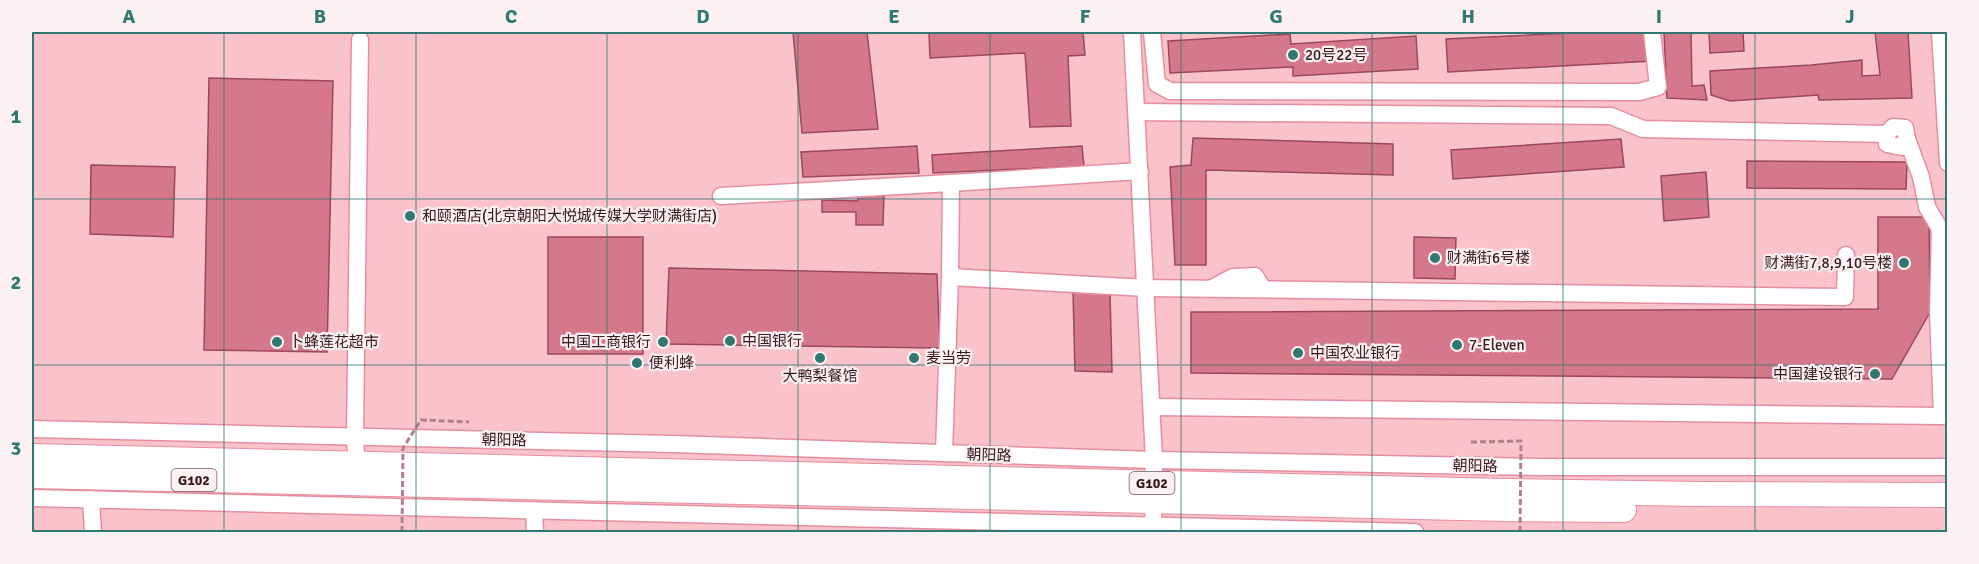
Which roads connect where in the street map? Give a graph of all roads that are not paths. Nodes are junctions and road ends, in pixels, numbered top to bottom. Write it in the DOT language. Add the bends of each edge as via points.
graph roads {
  1 [pos="1132,32"];
  2 [pos="1152,32"];
  3 [pos="1652,32"];
  4 [pos="1940,32"];
  5 [pos="360,40"];
  6 [pos="1137,112"];
  7 [pos="1947,163"];
  8 [pos="1140,171"];
  9 [pos="951,183"];
  10 [pos="721,196"];
  11 [pos="1846,255"];
  12 [pos="950,277"];
  13 [pos="1146,288"];
  14 [pos="1152,407"];
  15 [pos="32,429"];
  16 [pos="355,436"];
  17 [pos="944,453"];
  18 [pos="32,456"];
  19 [pos="1947,467"];
  20 [pos="32,476"];
  21 [pos="1154,481"];
  22 [pos="357,484"];
  23 [pos="1947,495"];
  24 [pos="32,498"];
  25 [pos="91,500"];
  26 [pos="534,510"];
  27 [pos="1947,511"];
  28 [pos="1153,530"];
  29 [pos="93,532"];
  30 [pos="535,532"];
  31 [pos="1415,532"];
  1 -- 6 [label="street"];
  2 -- 3 [label="street" via="1157,84 1170,91 1639,92 1658,87"];
  4 -- 7 [label="street"];
  5 -- 16 [label="street"];
  6 -- 8 [label="street"];
  6 -- 14 [label="street" via="1611,116 1643,129 1887,134 1893,127 1905,128 1927,207 1940,229 1942,416"];
  8 -- 9 [label="street"];
  8 -- 13 [label="street"];
  9 -- 10 [label="street"];
  9 -- 12 [label="street"];
  11 -- 13 [label="street" via="1845,297"];
  12 -- 13 [label="street"];
  12 -- 17 [label="street"];
  13 -- 14 [label="street"];
  14 -- 21 [label="street"];
  15 -- 16 [label="street, 朝阳路"];
  16 -- 17 [label="street, 朝阳路"];
  16 -- 22 [label="street"];
  17 -- 21 [label="street, 朝阳路"];
  18 -- 22 [label="highway, 朝阳路 / G102"];
  19 -- 21 [label="street, 朝阳路" via="1544,467"];
  20 -- 22 [label="highway, 朝阳路 / G102"];
  21 -- 22 [label="highway, 朝阳路 / G102"];
  21 -- 23 [label="highway, 朝阳路 / G102" via="1689,494"];
  21 -- 27 [label="highway, 朝阳路 / G102" via="1505,509"];
  21 -- 28 [label="street"];
  22 -- 25 [label="street, 朝阳路"];
  22 -- 26 [label="street, 朝阳路"];
  24 -- 25 [label="street, 朝阳路"];
  25 -- 29 [label="street"];
  26 -- 28 [label="street, 朝阳路"];
  26 -- 30 [label="street"];
  28 -- 31 [label="street, 朝阳路"];
}
